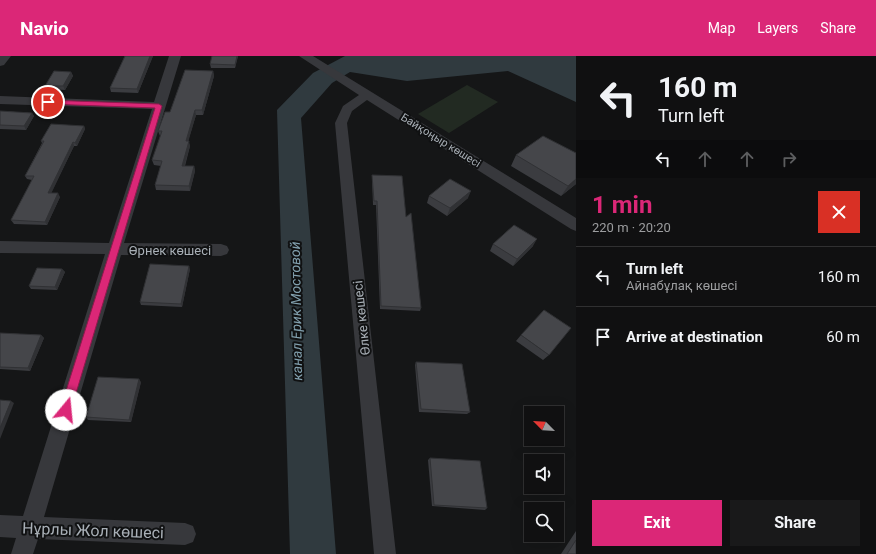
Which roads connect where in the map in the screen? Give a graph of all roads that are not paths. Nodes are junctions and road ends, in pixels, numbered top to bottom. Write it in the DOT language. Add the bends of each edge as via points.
graph roads {
  1 [pos="5,56"];
  2 [pos="175,56"];
  3 [pos="305,56"];
  4 [pos="0,64"];
  5 [pos="368,94"];
  6 [pos="0,100"];
  7 [pos="159,106"];
  8 [pos="576,225"];
  9 [pos="0,247"];
  10 [pos="114,250"];
  11 [pos="221,250"];
  12 [pos="0,526"];
  13 [pos="30,528"];
  14 [pos="185,534"];
  15 [pos="22,554"];
  16 [pos="385,554"];
  1 -- 4 [label="street"];
  2 -- 7 [label="street"];
  3 -- 5 [label="street, Байқоңыр көшесi"];
  5 -- 8 [label="street, Байқоңыр көшесi"];
  5 -- 16 [label="street, Өлке көшесі" via="347,109 341,123"];
  6 -- 7 [label="street"];
  7 -- 10 [label="street"];
  9 -- 10 [label="street, Өрнек көшесі"];
  10 -- 11 [label="street, Өрнек көшесі"];
  10 -- 13 [label="street"];
  12 -- 13 [label="street, Нұрлы Жол көшесі"];
  13 -- 14 [label="street, Нұрлы Жол көшесі"];
  13 -- 15 [label="street"];
}
